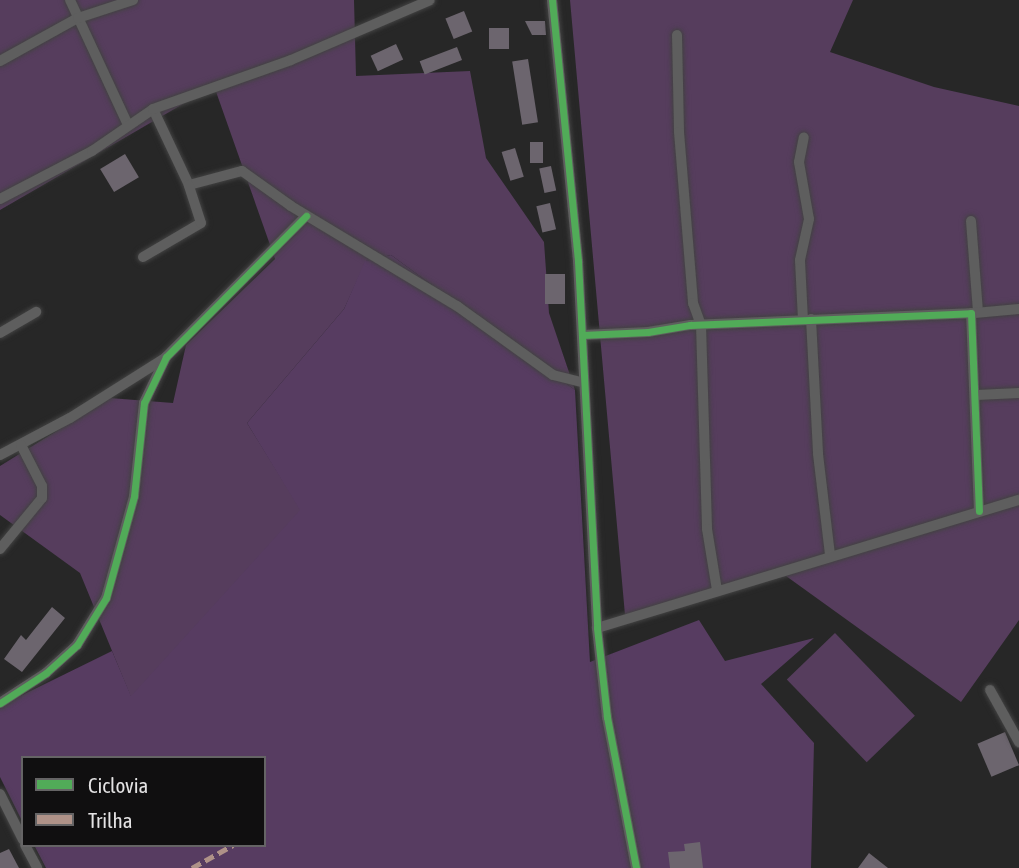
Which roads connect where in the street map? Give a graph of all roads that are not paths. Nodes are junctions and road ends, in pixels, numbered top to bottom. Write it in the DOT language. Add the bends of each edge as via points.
graph roads {
  1 [pos="70,0"];
  2 [pos="133,0"];
  3 [pos="430,0"];
  4 [pos="552,0"];
  5 [pos="78,18"];
  6 [pos="677,35"];
  7 [pos="0,61"];
  8 [pos="153,109"];
  9 [pos="127,123"];
  10 [pos="804,137"];
  11 [pos="189,185"];
  12 [pos="0,200"];
  13 [pos="306,216"];
  14 [pos="971,221"];
  15 [pos="143,257"];
  16 [pos="1019,309"];
  17 [pos="36,312"];
  18 [pos="974,313"];
  19 [pos="807,319"];
  20 [pos="701,325"];
  21 [pos="0,333"];
  22 [pos="582,335"];
  23 [pos="166,357"];
  24 [pos="584,383"];
  25 [pos="1019,393"];
  26 [pos="976,396"];
  27 [pos="21,445"];
  28 [pos="0,455"];
  29 [pos="1019,500"];
  30 [pos="979,510"];
  31 [pos="0,549"];
  32 [pos="830,554"];
  33 [pos="717,590"];
  34 [pos="597,628"];
  35 [pos="990,690"];
  36 [pos="0,703"];
  37 [pos="1017,735"];
  38 [pos="0,794"];
  39 [pos="21,836"];
  40 [pos="27,847"];
  41 [pos="37,868"];
  42 [pos="636,868"];
  1 -- 5 [label="street"];
  2 -- 5 [label="street"];
  3 -- 8 [label="street" via="290,60"];
  4 -- 22 [label="street"];
  5 -- 7 [label="street"];
  5 -- 9 [label="street"];
  6 -- 20 [label="street" via="679,132 693,303"];
  8 -- 9 [label="street"];
  8 -- 11 [label="street"];
  9 -- 12 [label="street" via="92,151"];
  10 -- 19 [label="street" via="799,162 809,219 800,260"];
  11 -- 13 [label="street" via="243,171"];
  11 -- 15 [label="street" via="201,223"];
  13 -- 23 [label="street"];
  13 -- 24 [label="street" via="417,280 553,375"];
  14 -- 18 [label="street"];
  16 -- 18 [label="street"];
  17 -- 21 [label="street"];
  18 -- 19 [label="street"];
  18 -- 26 [label="street"];
  19 -- 20 [label="street"];
  19 -- 32 [label="street"];
  20 -- 22 [label="street"];
  20 -- 33 [label="street" via="706,516"];
  22 -- 24 [label="street"];
  23 -- 27 [label="street"];
  23 -- 36 [label="street" via="144,403 134,496 106,597 77,645 46,673"];
  24 -- 34 [label="street"];
  25 -- 26 [label="street"];
  26 -- 30 [label="street"];
  27 -- 28 [label="street"];
  27 -- 31 [label="street" via="42,486 42,498"];
  29 -- 30 [label="street"];
  30 -- 32 [label="street"];
  32 -- 33 [label="street"];
  33 -- 34 [label="street"];
  34 -- 42 [label="street" via="607,717"];
  35 -- 37 [label="street"];
  38 -- 39 [label="street"];
  40 -- 41 [label="street"];
}
